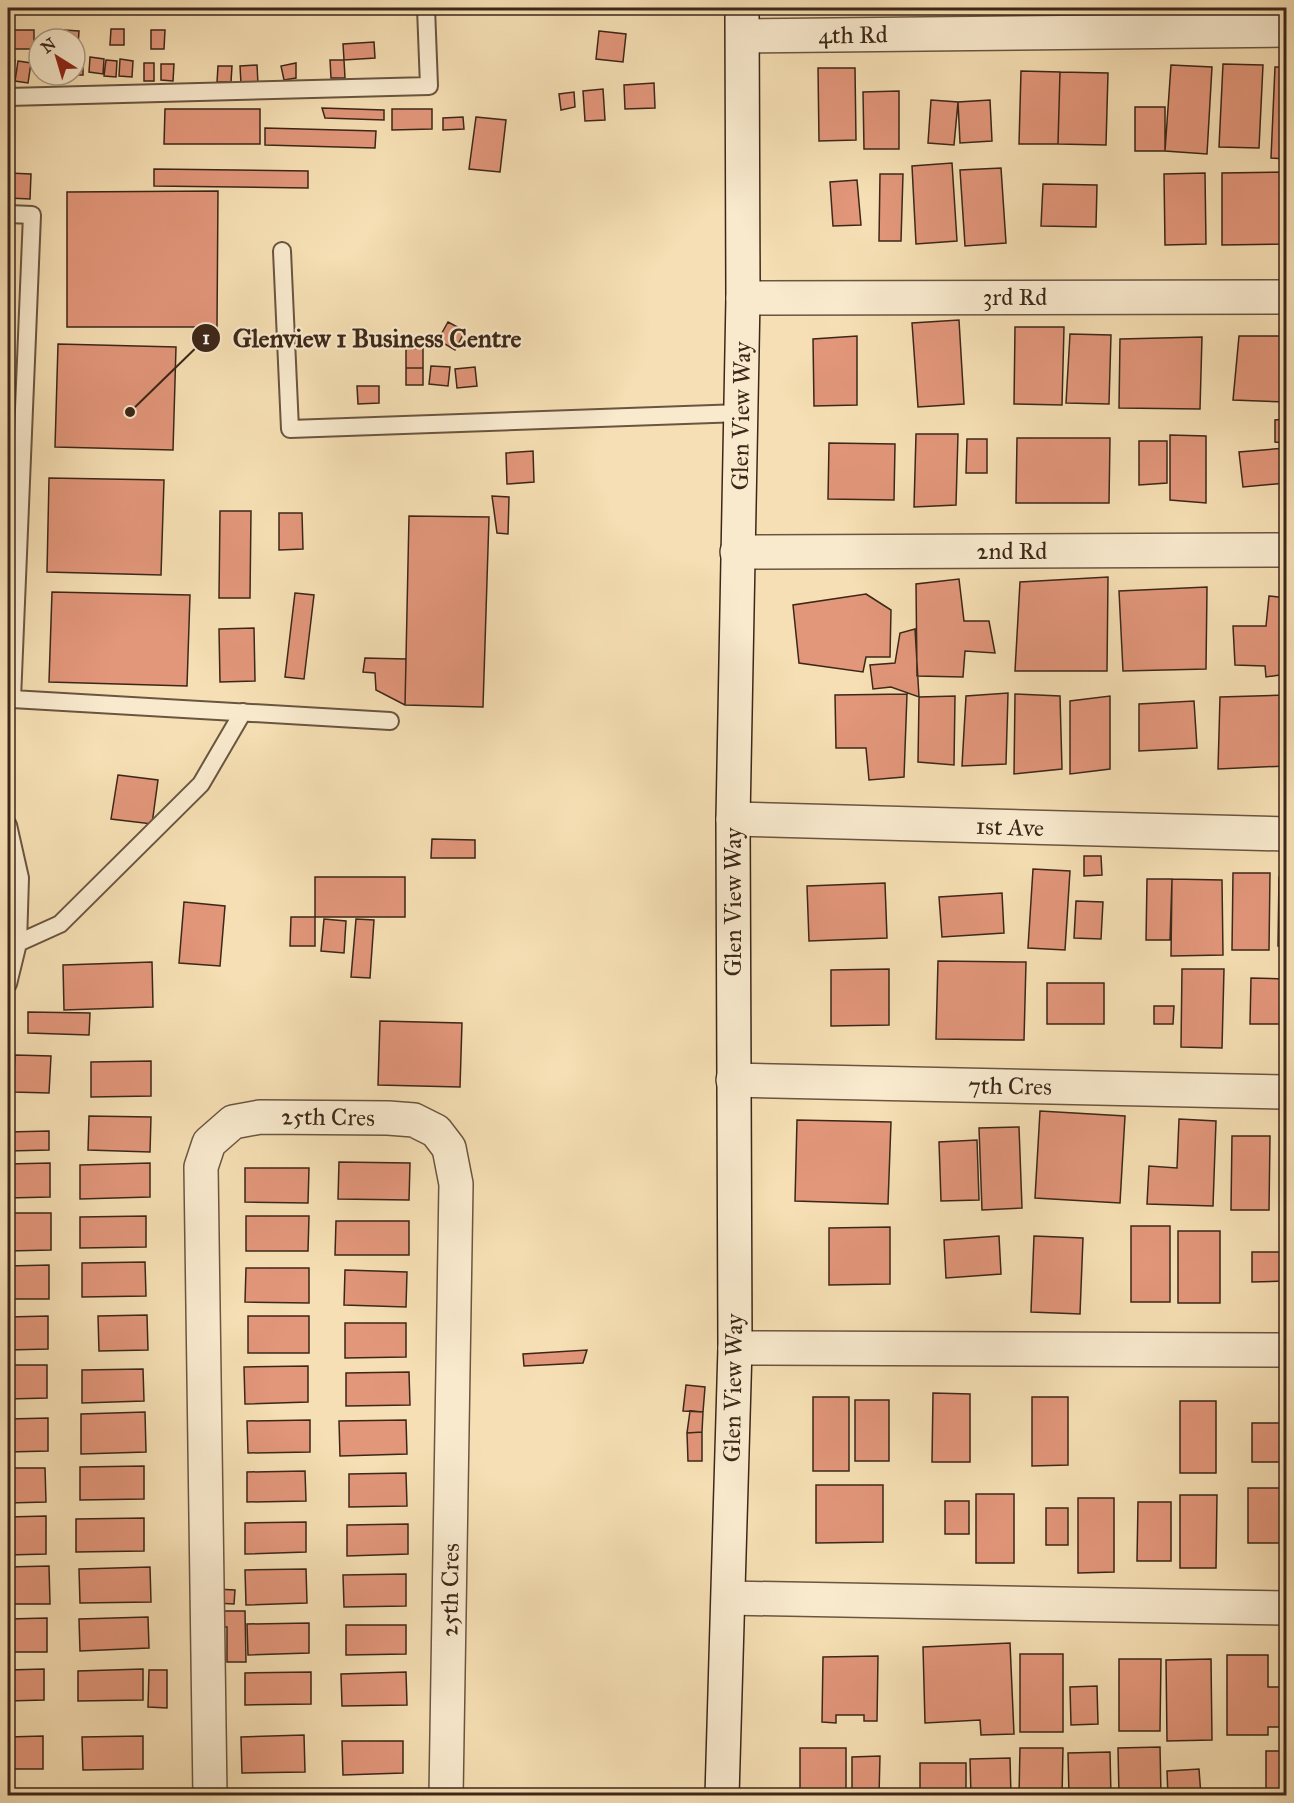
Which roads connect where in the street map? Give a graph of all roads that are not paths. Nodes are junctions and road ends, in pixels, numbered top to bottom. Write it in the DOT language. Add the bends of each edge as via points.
graph roads {
  1 [pos="426,8"];
  2 [pos="742,22"];
  3 [pos="1287,30"];
  4 [pos="8,97"];
  5 [pos="8,214"];
  6 [pos="282,250"];
  7 [pos="1287,297"];
  8 [pos="743,298"];
  9 [pos="741,412"];
  10 [pos="1287,550"];
  11 [pos="737,552"];
  12 [pos="243,712"];
  13 [pos="390,721"];
  14 [pos="733,819"];
  15 [pos="8,825"];
  16 [pos="1287,834"];
  17 [pos="18,943"];
  18 [pos="8,984"];
  19 [pos="733,1080"];
  20 [pos="1287,1092"];
  21 [pos="735,1348"];
  22 [pos="1287,1350"];
  23 [pos="729,1598"];
  24 [pos="1287,1608"];
  25 [pos="210,1796"];
  26 [pos="446,1796"];
  27 [pos="722,1796"];
  1 -- 4 [label="lane" via="429,86"];
  2 -- 3 [label="street, 4th Rd"];
  2 -- 8 [label="street, Glen View Way"];
  5 -- 12 [label="lane" via="32,215 12,699"];
  6 -- 9 [label="lane" via="290,429"];
  7 -- 8 [label="street, 3rd Rd"];
  8 -- 9 [label="street, Glen View Way"];
  9 -- 11 [label="street, Glen View Way"];
  10 -- 11 [label="street, 2nd Rd"];
  11 -- 14 [label="street, Glen View Way"];
  12 -- 13 [label="lane"];
  12 -- 17 [label="lane" via="201,784 60,924"];
  14 -- 16 [label="street, 1st Ave"];
  14 -- 19 [label="street, Glen View Way"];
  15 -- 17 [label="lane" via="20,878"];
  17 -- 18 [label="lane"];
  19 -- 20 [label="street, 7th Cres"];
  19 -- 21 [label="street, Glen View Way"];
  21 -- 22 [label="street"];
  21 -- 23 [label="street, Glen View Way"];
  23 -- 24 [label="street"];
  23 -- 27 [label="street, Glen View Way"];
  25 -- 26 [label="street, 25th Cres" via="201,1167 209,1143 233,1122 260,1117 414,1120 436,1131 449,1149 456,1184"];
}
